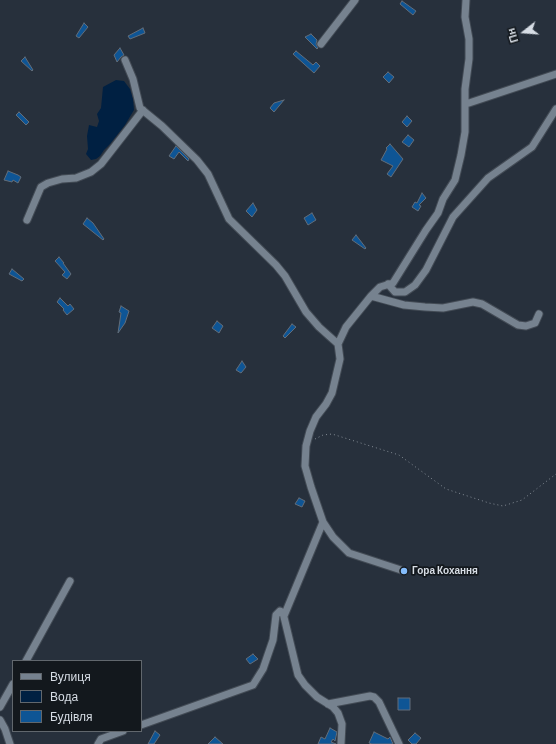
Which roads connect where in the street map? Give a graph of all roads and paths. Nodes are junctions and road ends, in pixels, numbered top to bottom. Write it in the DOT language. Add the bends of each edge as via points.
graph roads {
  1 [pos="355,0"];
  2 [pos="466,0"];
  3 [pos="321,44"];
  4 [pos="125,60"];
  5 [pos="556,74"];
  6 [pos="466,104"];
  7 [pos="556,109"];
  8 [pos="143,110"];
  9 [pos="27,220"];
  10 [pos="388,284"];
  11 [pos="371,296"];
  12 [pos="538,314"];
  13 [pos="338,344"];
  14 [pos="306,448"];
  15 [pos="556,474"];
  16 [pos="323,522"];
  17 [pos="404,571"];
  18 [pos="70,581"];
  19 [pos="283,614"];
  20 [pos="27,660"];
  21 [pos="12,686"];
  22 [pos="328,704"];
  23 [pos="0,707"];
  24 [pos="0,720"];
  25 [pos="142,725"];
  26 [pos="120,732"];
  27 [pos="10,744"];
  28 [pos="98,744"];
  29 [pos="341,744"];
  30 [pos="399,744"];
  1 -- 3 [label="street"];
  2 -- 6 [label="street" via="465,17 469,46"];
  4 -- 8 [label="street" via="140,108"];
  5 -- 6 [label="street"];
  6 -- 10 [label="street" via="465,132 455,180 438,213 393,283"];
  7 -- 10 [label="street" via="532,147 488,178 453,217 426,270 415,285 405,292 395,292"];
  8 -- 9 [label="street" via="101,164 91,172 41,187"];
  8 -- 13 [label="street" via="197,160 208,174 229,219 276,265 306,312"];
  10 -- 11 [label="street" via="380,287"];
  11 -- 12 [label="street" via="404,305 425,307 443,308 473,302 482,304 518,325 526,326 535,323"];
  11 -- 13 [label="street" via="346,327"];
  13 -- 14 [label="street" via="340,359 332,393 316,418"];
  14 -- 15 [label="path" via="318,437 332,434 399,455 446,489 503,506 522,500"];
  14 -- 16 [label="street" via="305,466"];
  16 -- 17 [label="street" via="349,553"];
  16 -- 19 [label="street"];
  18 -- 20 [label="street"];
  19 -- 22 [label="street" via="298,675 317,697"];
  19 -- 25 [label="street" via="279,611 276,615 268,656 253,685"];
  21 -- 23 [label="street"];
  22 -- 29 [label="street" via="336,709 340,719"];
  22 -- 30 [label="street" via="374,697 379,702"];
  24 -- 27 [label="street"];
  26 -- 28 [label="street" via="101,739"];
}
